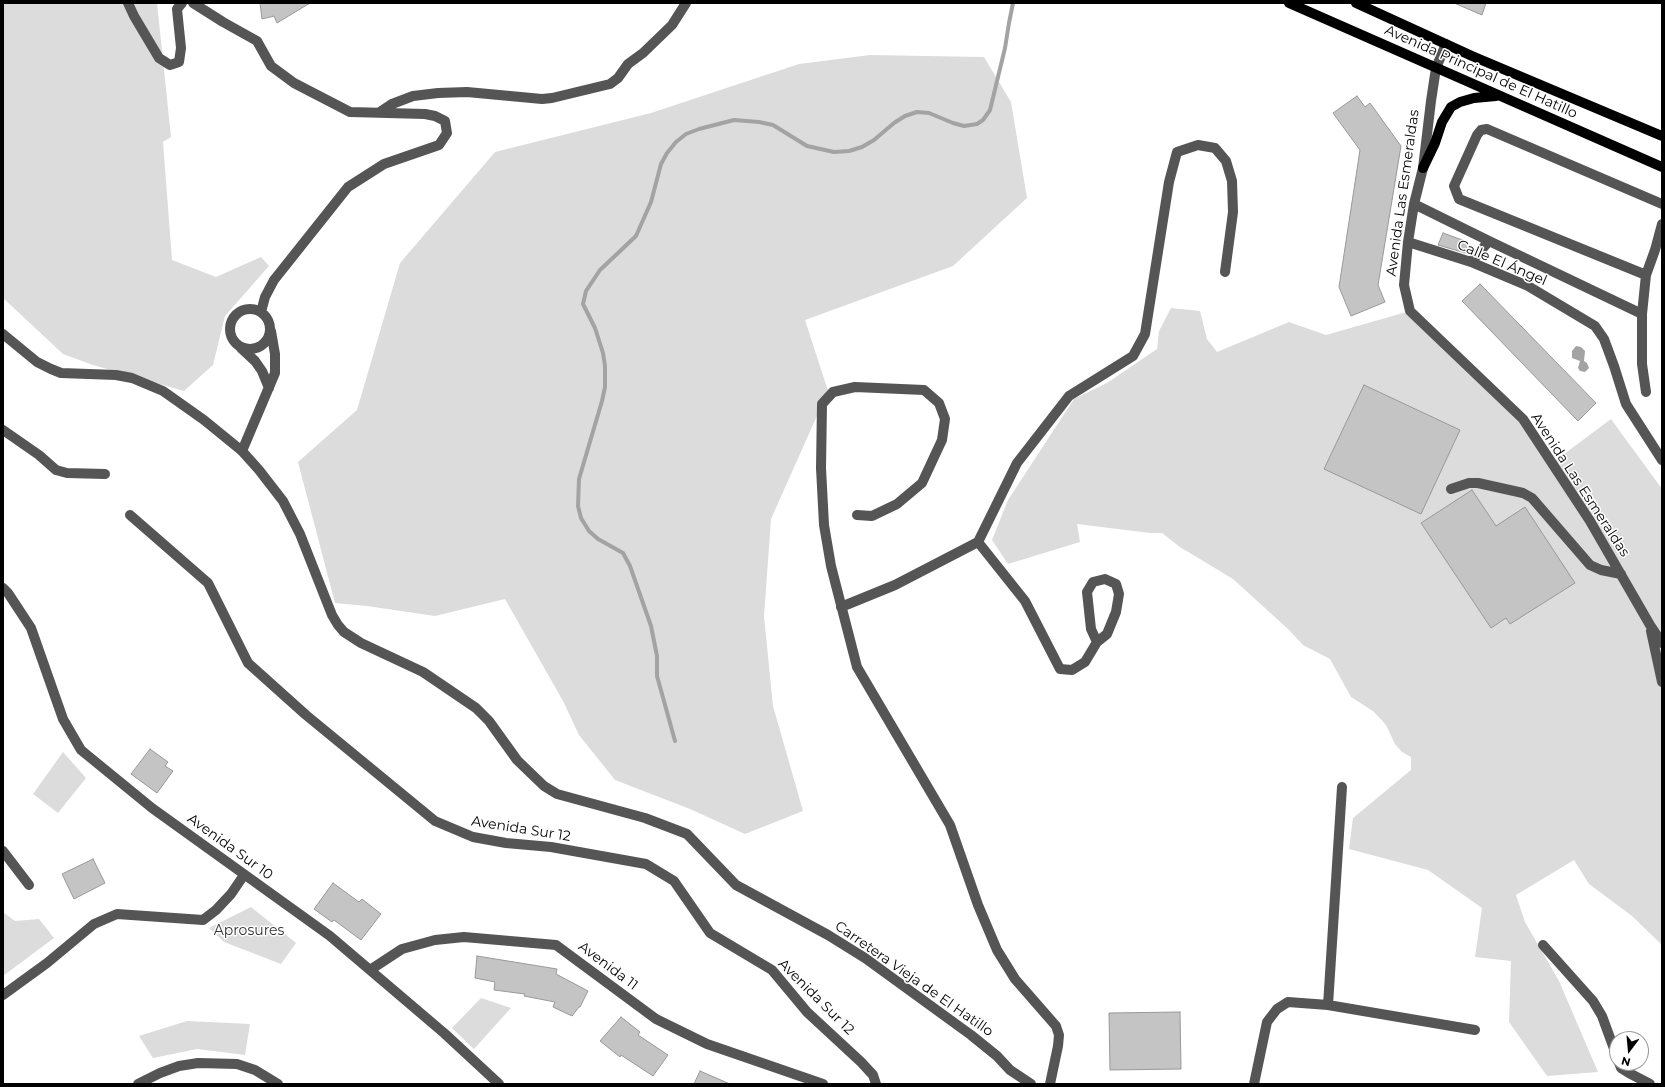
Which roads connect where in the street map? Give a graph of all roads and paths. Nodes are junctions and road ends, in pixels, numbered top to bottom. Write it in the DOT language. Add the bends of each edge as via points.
graph roads {
  1 [pos="128,3"];
  2 [pos="182,3"];
  3 [pos="193,3"];
  4 [pos="686,3"];
  5 [pos="1288,3"];
  6 [pos="1357,3"];
  7 [pos="1446,44"];
  8 [pos="1436,68"];
  9 [pos="1498,96"];
  10 [pos="380,112"];
  11 [pos="1662,136"];
  12 [pos="1662,167"];
  13 [pos="1424,168"];
  14 [pos="1414,204"];
  15 [pos="1662,204"];
  16 [pos="1662,224"];
  17 [pos="1489,241"];
  18 [pos="1408,242"];
  19 [pos="1471,262"];
  20 [pos="1224,272"];
  21 [pos="1646,276"];
  22 [pos="261,312"];
  23 [pos="1642,314"];
  24 [pos="271,329"];
  25 [pos="3,334"];
  26 [pos="241,348"];
  27 [pos="269,388"];
  28 [pos="1646,392"];
  29 [pos="3,430"];
  30 [pos="242,451"];
  31 [pos="1662,460"];
  32 [pos="105,474"];
  33 [pos="1451,489"];
  34 [pos="130,515"];
  35 [pos="857,515"];
  36 [pos="978,542"];
  37 [pos="1621,574"];
  38 [pos="3,588"];
  39 [pos="841,607"];
  40 [pos="1650,626"];
  41 [pos="1096,642"];
  42 [pos="1662,643"];
  43 [pos="1662,682"];
  44 [pos="1342,787"];
  45 [pos="3,851"];
  46 [pos="244,875"];
  47 [pos="29,885"];
  48 [pos="1544,945"];
  49 [pos="370,970"];
  50 [pos="3,995"];
  51 [pos="1328,1005"];
  52 [pos="1475,1030"];
  53 [pos="1609,1035"];
  54 [pos="1626,1071"];
  55 [pos="138,1084"];
  56 [pos="278,1084"];
  57 [pos="498,1084"];
  58 [pos="823,1084"];
  59 [pos="876,1084"];
  60 [pos="1031,1084"];
  61 [pos="1050,1084"];
  62 [pos="1254,1084"];
  63 [pos="1650,1084"];
  1 -- 2 [label="street" via="159,58 170,65 179,62 181,48 177,9"];
  3 -- 10 [label="street" via="257,40 270,66 294,83 350,112"];
  4 -- 10 [label="street" via="672,25 628,64 610,84 542,99 467,92 413,96"];
  5 -- 8 [label="main road, Avenida Principal de El Hatillo"];
  6 -- 7 [label="main road, Avenida Principal de El Hatillo"];
  7 -- 8 [label="street, Avenida Las Esmeraldas"];
  7 -- 11 [label="main road, Avenida Principal de El Hatillo"];
  8 -- 9 [label="main road, Avenida Principal de El Hatillo"];
  8 -- 13 [label="street, Avenida Las Esmeraldas"];
  9 -- 12 [label="main road, Avenida Principal de El Hatillo"];
  9 -- 13 [label="main road" via="1474,98 1460,102 1452,108 1442,122"];
  10 -- 22 [label="street" via="436,116 445,121 447,133 439,145 384,164 348,187 274,280"];
  13 -- 14 [label="street, Avenida Las Esmeraldas"];
  14 -- 17 [label="street"];
  14 -- 18 [label="street, Avenida Las Esmeraldas"];
  15 -- 21 [label="street" via="1487,129 1477,135 1454,186 1459,199"];
  16 -- 21 [label="street"];
  17 -- 19 [label="street"];
  17 -- 23 [label="street"];
  18 -- 19 [label="street, Calle El Ángel"];
  18 -- 37 [label="street, Avenida Las Esmeraldas" via="1404,285 1410,311 1523,420 1590,521"];
  19 -- 31 [label="street, Calle El Ángel" via="1528,286 1595,326 1604,339 1612,359 1626,404"];
  20 -- 36 [label="street" via="1233,212 1232,181 1226,161 1215,148 1198,145 1177,152 1169,182 1145,334 1134,356 1069,396 1017,463"];
  21 -- 23 [label="street"];
  22 -- 24 [label="street" via="270,322"];
  22 -- 26 [label="street" via="248,309 236,314 232,320 232,339"];
  23 -- 28 [label="street" via="1642,364"];
  24 -- 26 [label="street" via="270,336 261,347 255,350"];
  24 -- 27 [label="street" via="275,373"];
  25 -- 30 [label="street, Carretera Vieja de El Hatillo" via="37,362 61,373 116,375 132,378 163,391"];
  26 -- 27 [label="street" via="255,361"];
  27 -- 30 [label="street"];
  29 -- 32 [label="street" via="56,470 67,473"];
  30 -- 60 [label="street, Carretera Vieja de El Hatillo" via="283,501 300,534 332,615 344,632 361,643 423,672 471,704 489,721 517,760 544,786 557,794 645,818 686,834 736,885 865,958 971,1035 1010,1070"];
  33 -- 37 [label="street" via="1478,483 1523,493 1532,498 1590,565"];
  34 -- 59 [label="street, Avenida Sur 12" via="208,582 248,663 306,715 435,821 473,838 646,864 674,881 710,933 772,970 807,1012 873,1075"];
  35 -- 39 [label="street" via="872,516 897,504 922,483 942,440 945,419 939,403 924,390 855,387 833,392 822,404 821,468 824,526"];
  36 -- 39 [label="street" via="895,585"];
  36 -- 41 [label="street" via="1025,601 1060,669 1072,670 1085,662"];
  37 -- 40 [label="street, Avenida Las Esmeraldas"];
  38 -- 46 [label="street, Avenida Sur 10" via="31,628 63,719 82,750 152,808"];
  39 -- 61 [label="street" via="857,667 950,825 997,950 1015,979 1056,1026 1059,1035 1058,1046"];
  40 -- 42 [label="street, Avenida Las Esmeraldas"];
  40 -- 43 [label="street"];
  41 -- 41 [label="street" via="1087,592 1093,582 1105,579 1116,584 1119,594 1116,612 1107,634"];
  44 -- 51 [label="street"];
  45 -- 47 [label="street"];
  46 -- 49 [label="street, Avenida Sur 10" via="330,936"];
  46 -- 50 [label="street" via="231,894 203,920 117,914 94,924"];
  48 -- 53 [label="street" via="1593,1001"];
  49 -- 57 [label="street, Avenida Sur 10" via="444,1032"];
  49 -- 58 [label="street, Avenida 11" via="402,949 435,940 464,937 556,945 656,1020 707,1044"];
  51 -- 52 [label="street"];
  51 -- 62 [label="street" via="1288,1002 1277,1009 1267,1022"];
  54 -- 63 [label="street"];
  55 -- 56 [label="street" via="179,1066 204,1063 237,1064 255,1070"];
}
